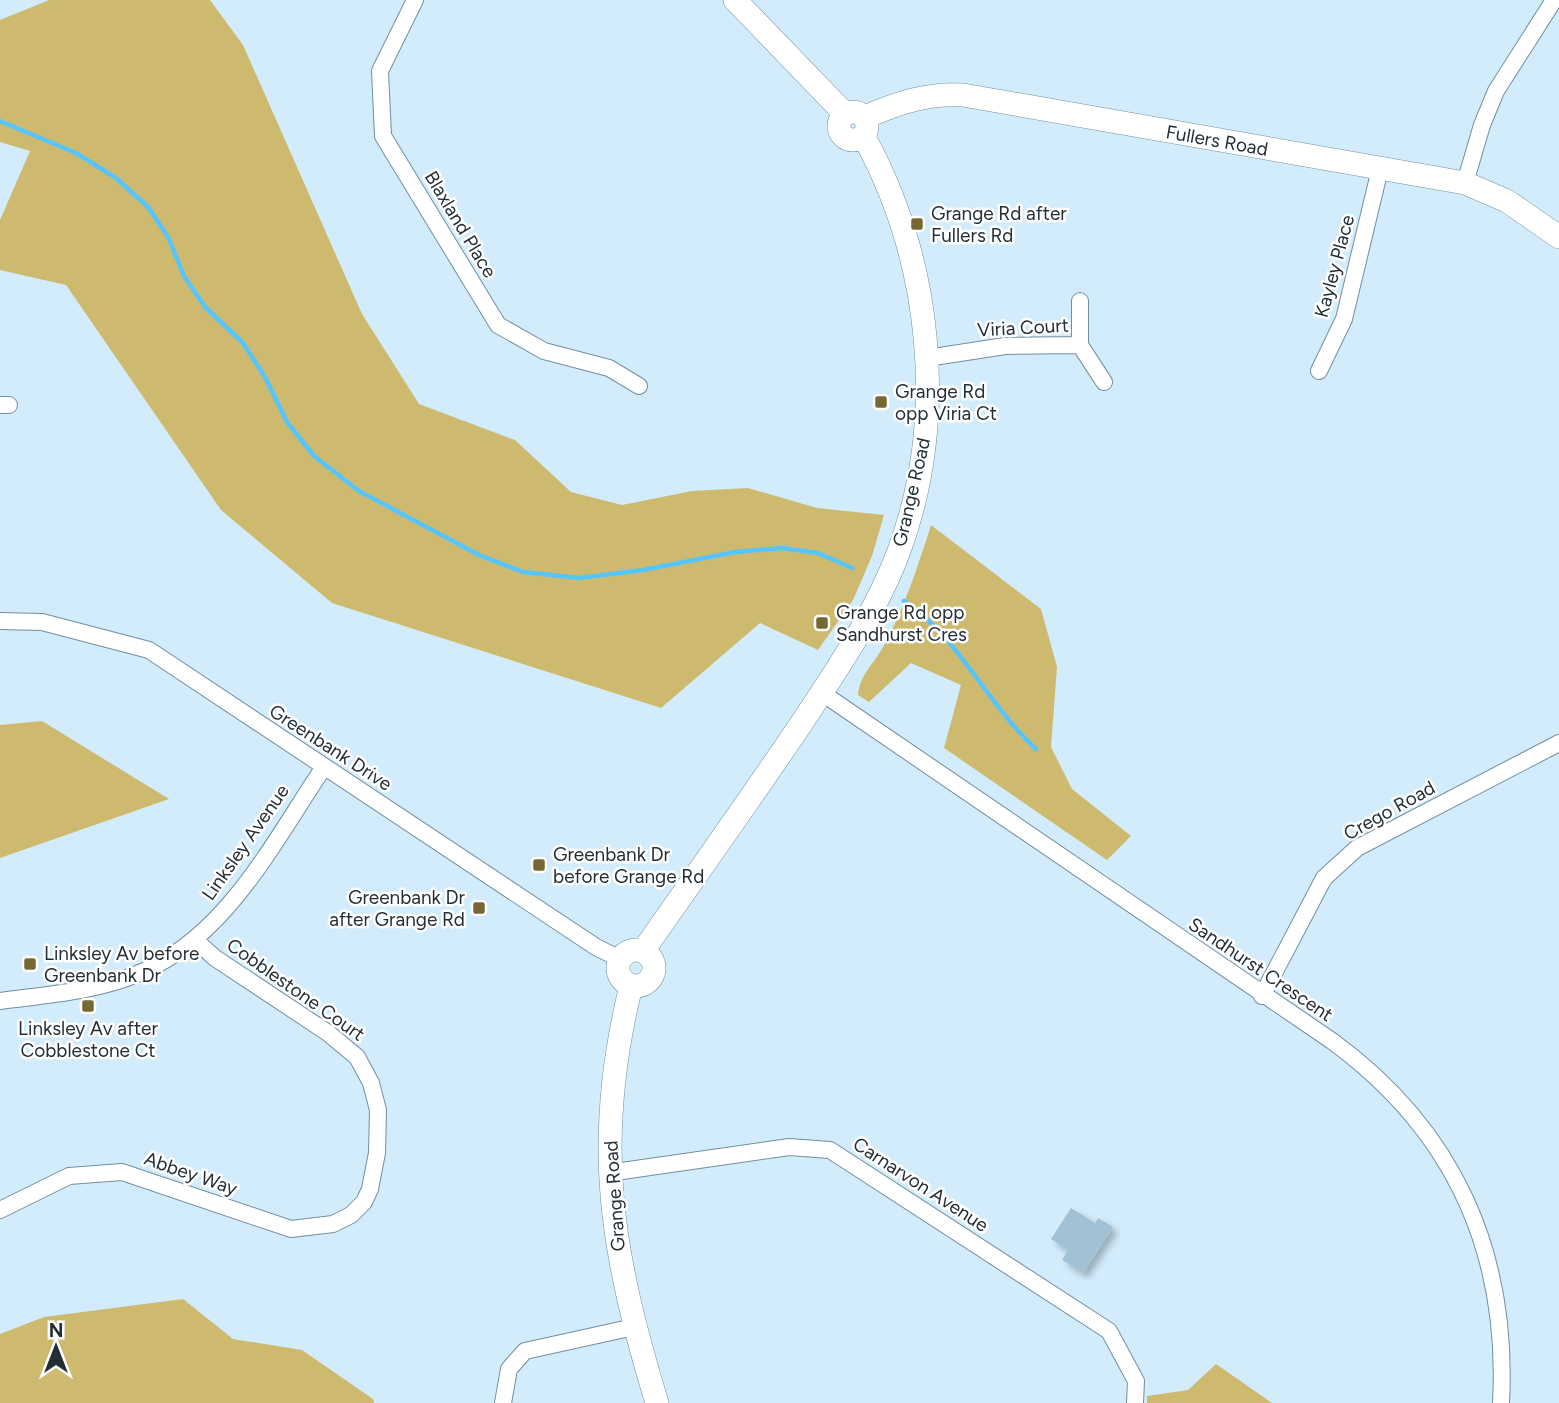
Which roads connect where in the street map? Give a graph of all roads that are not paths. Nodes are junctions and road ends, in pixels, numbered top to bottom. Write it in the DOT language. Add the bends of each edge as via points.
graph roads {
  1 [pos="415,0"];
  2 [pos="735,0"];
  3 [pos="1554,0"];
  4 [pos="858,123"];
  5 [pos="1380,169"];
  6 [pos="1465,183"];
  7 [pos="1559,237"];
  8 [pos="1080,302"];
  9 [pos="1080,345"];
  10 [pos="927,358"];
  11 [pos="1319,371"];
  12 [pos="1104,382"];
  13 [pos="639,386"];
  14 [pos="0,621"];
  15 [pos="822,693"];
  16 [pos="1559,743"];
  17 [pos="324,767"];
  18 [pos="195,940"];
  19 [pos="643,951"];
  20 [pos="620,959"];
  21 [pos="631,986"];
  22 [pos="1262,996"];
  23 [pos="0,1002"];
  24 [pos="608,1173"];
  25 [pos="0,1210"];
  26 [pos="291,1229"];
  27 [pos="634,1327"];
  28 [pos="503,1403"];
  29 [pos="657,1403"];
  30 [pos="1135,1403"];
  31 [pos="1501,1403"];
  1 -- 13 [label="street, Blaxland Place" via="380,71 383,136 498,325 544,351 609,368"];
  2 -- 4 [label="street, Grange Road"];
  3 -- 6 [label="street" via="1496,92"];
  4 -- 5 [label="street, Fullers Road" via="913,98 937,93 963,95"];
  4 -- 10 [label="street, Grange Road" via="882,170 907,245"];
  5 -- 6 [label="street, Fullers Road"];
  5 -- 11 [label="street, Kayley Place" via="1344,319"];
  6 -- 7 [label="street, Fullers Road" via="1507,201"];
  8 -- 9 [label="street, Viria Court"];
  9 -- 10 [label="street, Viria Court" via="1005,346"];
  9 -- 12 [label="street, Viria Court"];
  10 -- 15 [label="street, Grange Road" via="925,440 899,551"];
  14 -- 17 [label="street, Greenbank Drive" via="42,622 149,650"];
  15 -- 19 [label="street, Grange Road"];
  15 -- 22 [label="street, Sandhurst Crescent"];
  16 -- 22 [label="street, Crego Road" via="1357,848 1324,878"];
  17 -- 18 [label="street, Linksley Avenue" via="242,889"];
  17 -- 20 [label="street, Greenbank Drive"];
  18 -- 23 [label="street, Linksley Avenue" via="132,976 90,989"];
  18 -- 26 [label="street, Cobblestone Court" via="328,1033 357,1057 371,1083 378,1110 377,1153 364,1202 333,1224"];
  19 -- 20 [label="street" via="629,952"];
  19 -- 21 [label="street" via="652,960 653,974 644,984"];
  20 -- 21 [label="street" via="620,976"];
  21 -- 24 [label="street, Grange Road" via="613,1080"];
  22 -- 31 [label="street, Sandhurst Crescent" via="1332,1041 1387,1086 1433,1140 1457,1178 1494,1287"];
  24 -- 27 [label="street, Grange Road" via="619,1261"];
  24 -- 30 [label="street, Carnarvon Avenue" via="789,1147 830,1150 1109,1331 1136,1381"];
  25 -- 26 [label="street, Abbey Way" via="69,1175 122,1172"];
  27 -- 28 [label="street" via="525,1350 509,1369"];
  27 -- 29 [label="street, Grange Road"];
}
